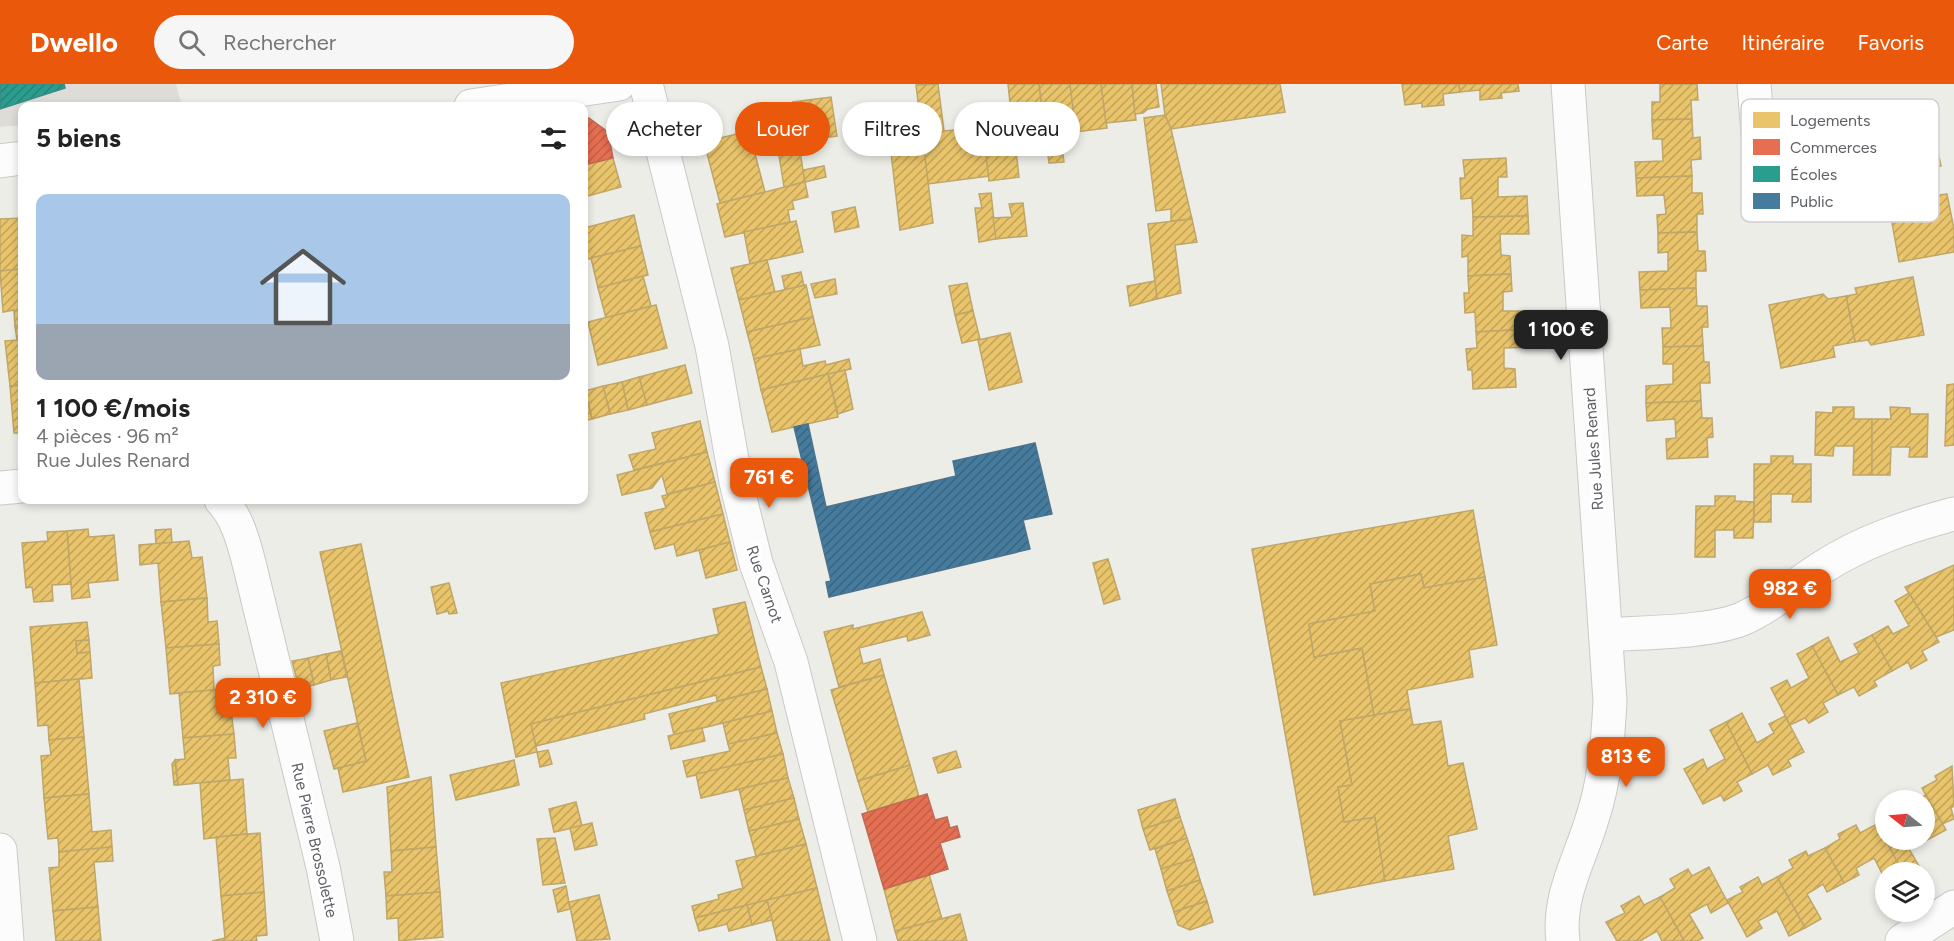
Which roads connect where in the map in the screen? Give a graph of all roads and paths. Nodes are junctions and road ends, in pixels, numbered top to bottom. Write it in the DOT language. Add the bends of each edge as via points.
graph roads {
  1 [pos="619,84"];
  2 [pos="646,84"];
  3 [pos="1568,84"];
  4 [pos="1754,84"];
  5 [pos="1755,99"];
  6 [pos="498,102"];
  7 [pos="18,159"];
  8 [pos="0,161"];
  9 [pos="18,486"];
  10 [pos="0,488"];
  11 [pos="225,504"];
  12 [pos="1954,514"];
  13 [pos="1606,634"];
  14 [pos="0,850"];
  15 [pos="1954,907"];
  16 [pos="7,941"];
  17 [pos="338,941"];
  18 [pos="860,941"];
  19 [pos="1563,941"];
  20 [pos="1902,941"];
  1 -- 6 [label="street"];
  2 -- 18 [label="street, Rue Carnot" via="717,367 738,492 756,563 791,662"];
  3 -- 13 [label="street, Rue Jules Renard"];
  4 -- 5 [label="street"];
  7 -- 8 [label="street"];
  9 -- 10 [label="street"];
  11 -- 17 [label="street, Rue Pierre Brossolette" via="241,534 249,563"];
  12 -- 13 [label="street" via="1865,544 1741,619 1702,628"];
  13 -- 19 [label="street, Rue Jules Renard" via="1610,701 1606,753 1594,815 1565,896"];
  14 -- 16 [label="street"];
  15 -- 20 [label="street"];
}
